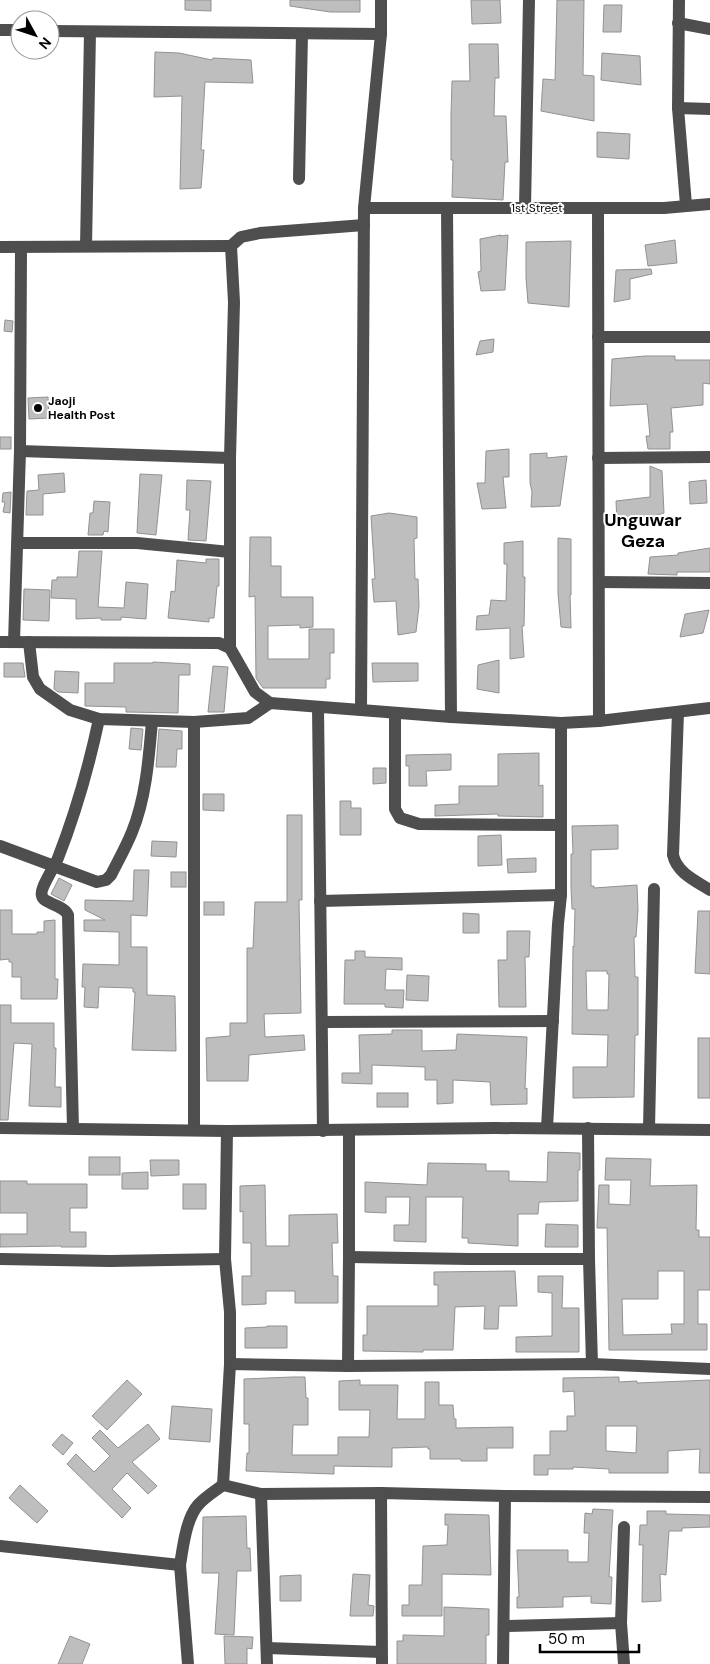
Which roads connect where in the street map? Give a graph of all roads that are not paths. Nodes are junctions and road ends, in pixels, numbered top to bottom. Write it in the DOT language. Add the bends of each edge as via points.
graph roads {
  1 [pos="381,0"];
  2 [pos="529,0"];
  3 [pos="679,0"];
  4 [pos="678,23"];
  5 [pos="710,30"];
  6 [pos="60,31"];
  7 [pos="90,32"];
  8 [pos="302,34"];
  9 [pos="381,34"];
  10 [pos="678,108"];
  11 [pos="710,109"];
  12 [pos="300,179"];
  13 [pos="710,204"];
  14 [pos="686,205"];
  15 [pos="364,208"];
  16 [pos="446,208"];
  17 [pos="525,208"];
  18 [pos="598,208"];
  19 [pos="364,225"];
  20 [pos="86,246"];
  21 [pos="231,246"];
  22 [pos="0,247"];
  23 [pos="21,248"];
  24 [pos="710,336"];
  25 [pos="598,337"];
  26 [pos="20,451"];
  27 [pos="710,457"];
  28 [pos="230,458"];
  29 [pos="598,458"];
  30 [pos="18,543"];
  31 [pos="230,552"];
  32 [pos="599,582"];
  33 [pos="710,583"];
  34 [pos="0,642"];
  35 [pos="14,642"];
  36 [pos="29,642"];
  37 [pos="230,648"];
  38 [pos="270,703"];
  39 [pos="318,707"];
  40 [pos="710,708"];
  41 [pos="361,710"];
  42 [pos="678,712"];
  43 [pos="395,713"];
  44 [pos="451,717"];
  45 [pos="99,719"];
  46 [pos="152,721"];
  47 [pos="599,721"];
  48 [pos="194,722"];
  49 [pos="561,723"];
  50 [pos="561,825"];
  51 [pos="0,846"];
  52 [pos="55,866"];
  53 [pos="654,889"];
  54 [pos="710,890"];
  55 [pos="562,895"];
  56 [pos="320,901"];
  57 [pos="553,1021"];
  58 [pos="322,1022"];
  59 [pos="0,1128"];
  60 [pos="547,1128"];
  61 [pos="588,1128"];
  62 [pos="73,1129"];
  63 [pos="649,1129"];
  64 [pos="194,1130"];
  65 [pos="710,1130"];
  66 [pos="227,1131"];
  67 [pos="323,1131"];
  68 [pos="349,1131"];
  69 [pos="350,1257"];
  70 [pos="0,1259"];
  71 [pos="225,1259"];
  72 [pos="589,1259"];
  73 [pos="230,1364"];
  74 [pos="592,1364"];
  75 [pos="348,1366"];
  76 [pos="710,1369"];
  77 [pos="223,1485"];
  78 [pos="381,1493"];
  79 [pos="261,1494"];
  80 [pos="505,1496"];
  81 [pos="710,1496"];
  82 [pos="624,1528"];
  83 [pos="0,1546"];
  84 [pos="180,1565"];
  85 [pos="622,1623"];
  86 [pos="504,1626"];
  87 [pos="267,1648"];
  88 [pos="381,1658"];
  89 [pos="188,1664"];
  90 [pos="267,1664"];
  91 [pos="504,1664"];
  92 [pos="624,1664"];
  1 -- 9 [label="street"];
  2 -- 17 [label="street"];
  3 -- 4 [label="street"];
  4 -- 5 [label="street"];
  4 -- 10 [label="street"];
  6 -- 7 [label="street"];
  7 -- 8 [label="street"];
  7 -- 20 [label="street"];
  8 -- 9 [label="street"];
  8 -- 12 [label="street"];
  9 -- 15 [label="street"];
  10 -- 11 [label="street"];
  10 -- 14 [label="street"];
  13 -- 14 [label="street, 1st Street"];
  14 -- 18 [label="street, 1st Street"];
  15 -- 16 [label="street, 1st Street"];
  15 -- 19 [label="street"];
  16 -- 17 [label="street, 1st Street"];
  16 -- 44 [label="street"];
  17 -- 18 [label="street, 1st Street"];
  18 -- 25 [label="street"];
  19 -- 21 [label="street" via="260,233 241,237"];
  19 -- 41 [label="street"];
  20 -- 21 [label="street"];
  20 -- 23 [label="street"];
  21 -- 28 [label="street" via="234,302"];
  22 -- 23 [label="street"];
  23 -- 26 [label="street"];
  24 -- 25 [label="street"];
  25 -- 29 [label="street"];
  26 -- 28 [label="street"];
  26 -- 30 [label="street"];
  27 -- 29 [label="street"];
  28 -- 31 [label="street"];
  29 -- 32 [label="street"];
  30 -- 31 [label="street" via="137,543"];
  30 -- 35 [label="street"];
  31 -- 37 [label="street"];
  32 -- 33 [label="street"];
  32 -- 47 [label="street"];
  34 -- 35 [label="street"];
  35 -- 36 [label="street"];
  36 -- 37 [label="street" via="219,643"];
  36 -- 45 [label="street" via="33,677 40,689 70,710"];
  37 -- 38 [label="street" via="255,692"];
  38 -- 39 [label="street"];
  38 -- 48 [label="street" via="248,718"];
  39 -- 41 [label="street"];
  39 -- 56 [label="street"];
  40 -- 42 [label="street"];
  41 -- 43 [label="street"];
  42 -- 47 [label="street"];
  42 -- 54 [label="street" via="674,855 683,872"];
  43 -- 44 [label="street"];
  43 -- 50 [label="street" via="395,809 400,818 419,824"];
  44 -- 49 [label="street"];
  45 -- 46 [label="street"];
  45 -- 52 [label="street" via="73,819"];
  46 -- 48 [label="street"];
  46 -- 52 [label="street" via="140,808 111,875 97,882"];
  47 -- 49 [label="street"];
  48 -- 64 [label="street"];
  49 -- 50 [label="street"];
  50 -- 55 [label="street"];
  51 -- 52 [label="street"];
  52 -- 62 [label="street" via="41,895 66,911 68,916"];
  53 -- 63 [label="street"];
  55 -- 56 [label="street"];
  55 -- 57 [label="street"];
  56 -- 58 [label="street"];
  57 -- 58 [label="street"];
  57 -- 60 [label="street"];
  58 -- 67 [label="street"];
  59 -- 62 [label="street"];
  60 -- 61 [label="street"];
  60 -- 68 [label="street"];
  61 -- 63 [label="street"];
  61 -- 72 [label="street"];
  62 -- 64 [label="street"];
  63 -- 65 [label="street"];
  64 -- 66 [label="street"];
  66 -- 67 [label="street"];
  66 -- 71 [label="street"];
  67 -- 68 [label="street"];
  68 -- 69 [label="street"];
  69 -- 72 [label="street"];
  69 -- 75 [label="street"];
  70 -- 71 [label="street"];
  71 -- 73 [label="street"];
  72 -- 74 [label="street"];
  73 -- 75 [label="street"];
  73 -- 77 [label="street"];
  74 -- 75 [label="street"];
  74 -- 76 [label="street"];
  77 -- 79 [label="street"];
  77 -- 84 [label="street" via="198,1505 184,1541"];
  78 -- 79 [label="street"];
  78 -- 80 [label="street"];
  78 -- 88 [label="street"];
  79 -- 87 [label="street"];
  80 -- 81 [label="street"];
  80 -- 86 [label="street"];
  82 -- 85 [label="street"];
  83 -- 84 [label="street"];
  84 -- 89 [label="street"];
  85 -- 86 [label="street"];
  85 -- 92 [label="street"];
  86 -- 91 [label="street"];
  87 -- 88 [label="street"];
  87 -- 90 [label="street"];
}
